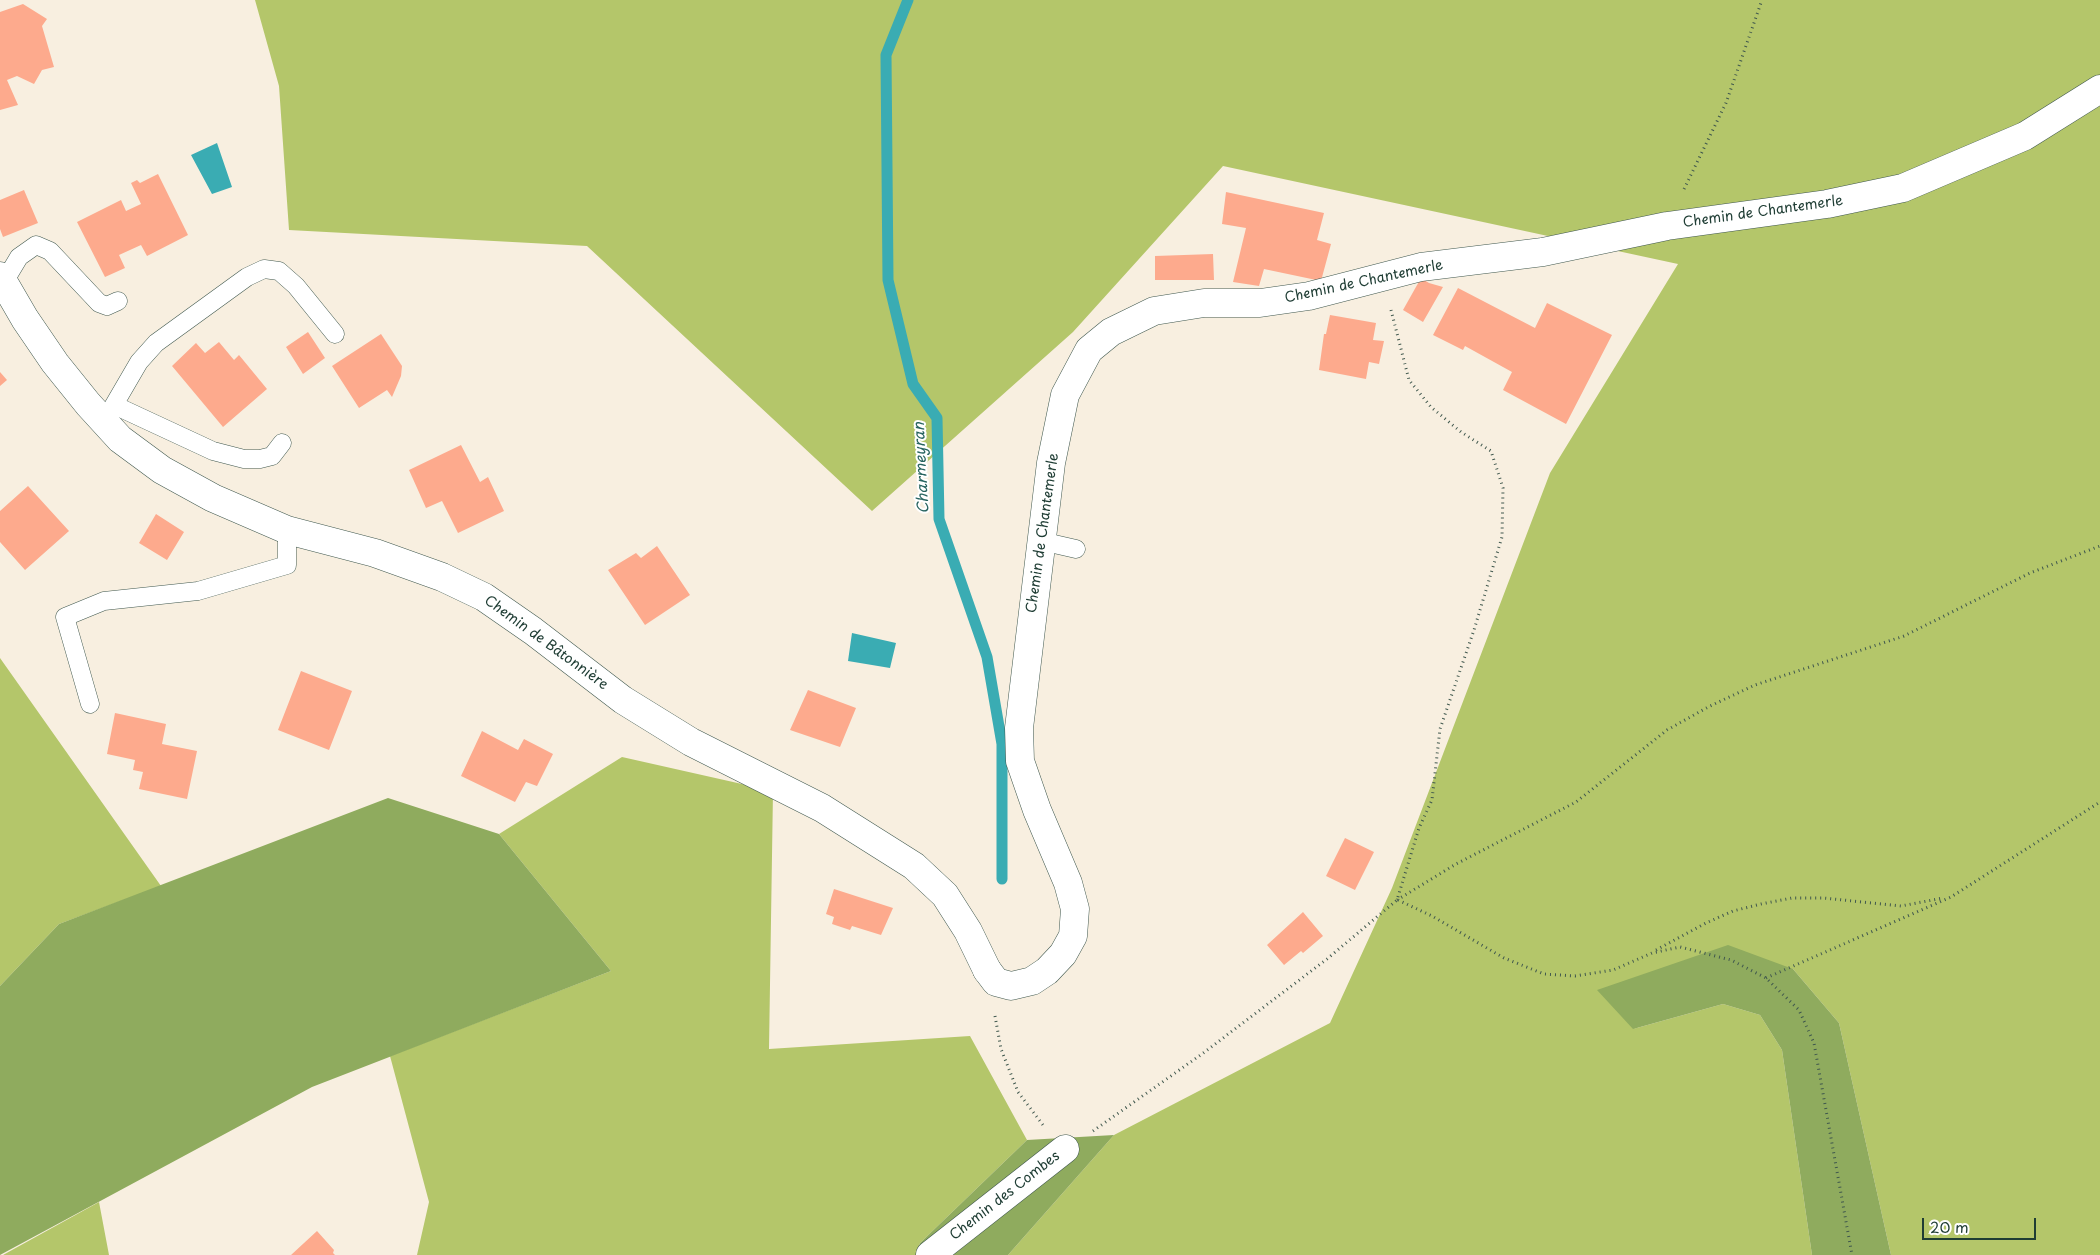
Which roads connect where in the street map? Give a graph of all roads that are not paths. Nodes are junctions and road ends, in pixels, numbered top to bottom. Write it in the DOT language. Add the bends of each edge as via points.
graph roads {
  1 [pos="2100,89"];
  2 [pos="2,279"];
  3 [pos="118,301"];
  4 [pos="335,334"];
  5 [pos="109,413"];
  6 [pos="282,443"];
  7 [pos="287,530"];
  8 [pos="1041,541"];
  9 [pos="1076,549"];
  10 [pos="90,704"];
  11 [pos="987,970"];
  12 [pos="1065,1149"];
  13 [pos="930,1255"];
  1 -- 8 [label="street, Chemin de Chantemerle" via="2026,136 1903,188 1827,204 1667,226 1543,252 1421,267 1309,296 1260,303 1204,303 1154,311 1111,332 1089,350 1065,395 1051,462"];
  2 -- 3 [label="lane" via="19,258 36,245 50,251 99,303 107,306"];
  2 -- 5 [label="street, Chemin de Bâtonnière" via="55,363"];
  4 -- 5 [label="lane" via="296,286 279,271 264,269 247,277 156,343 139,362"];
  5 -- 6 [label="lane" via="244,459 260,460 272,456"];
  5 -- 7 [label="street, Chemin de Bâtonnière" via="120,439 162,470 212,498"];
  7 -- 10 [label="lane" via="286,565 198,590 104,601 65,617"];
  7 -- 11 [label="street, Chemin de Bâtonnière" via="375,553 442,577 484,597 623,700 691,742 822,808 880,844 914,866 945,895"];
  8 -- 9 [label="lane"];
  8 -- 11 [label="street, Chemin de Chantemerle" via="1019,718 1020,761 1068,883 1075,909 1072,936 1063,954 1032,981 1011,986 996,982"];
  12 -- 13 [label="street, Chemin des Combes"];
}
